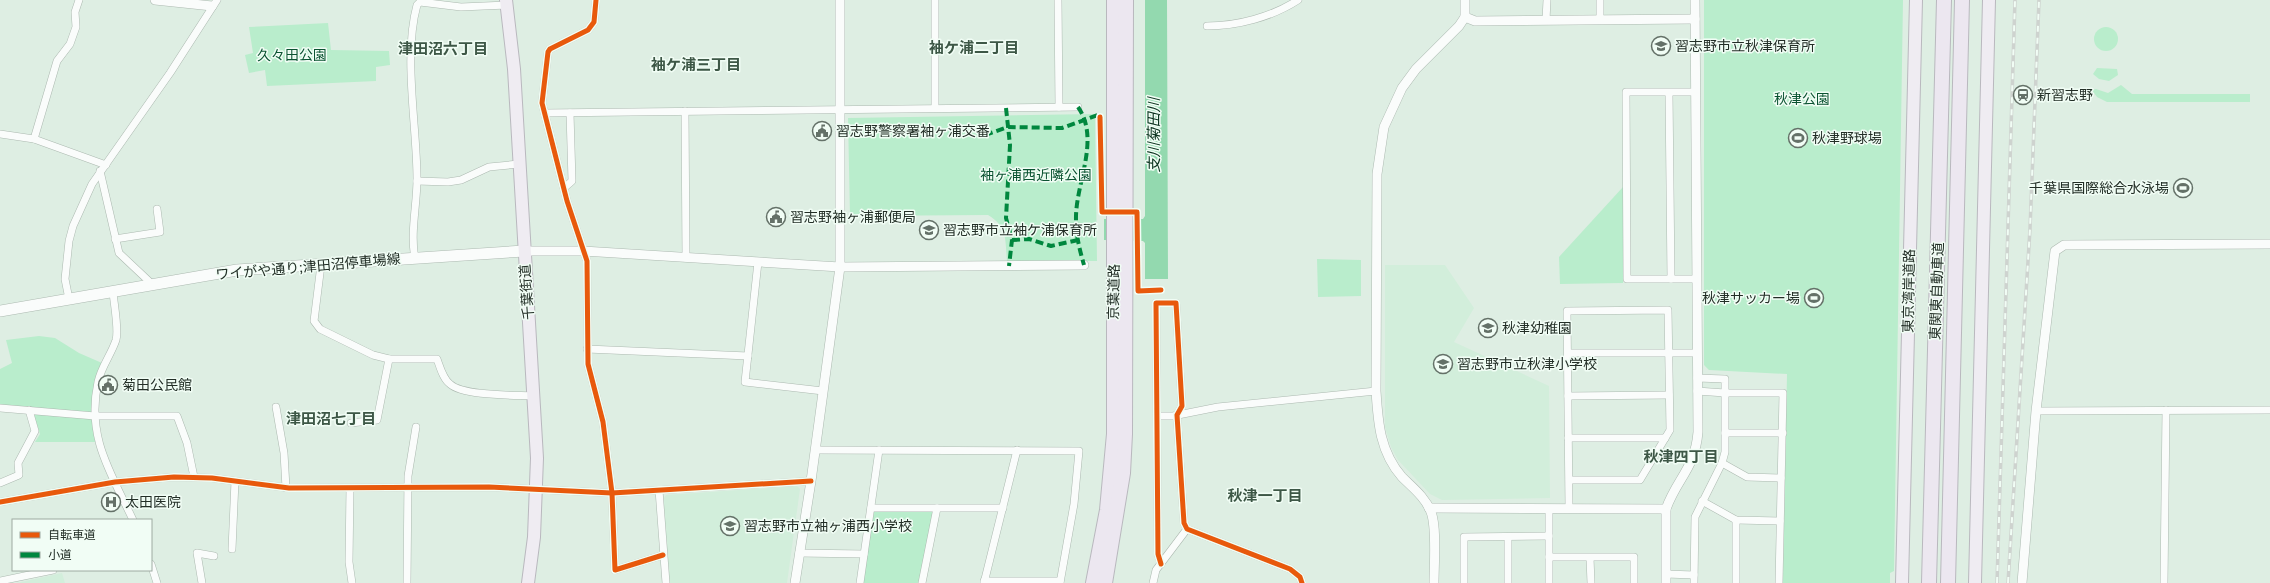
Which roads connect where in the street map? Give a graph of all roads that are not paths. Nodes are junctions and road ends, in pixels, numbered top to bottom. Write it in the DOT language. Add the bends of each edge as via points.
graph roads {
  1 [pos="79,0"];
  2 [pos="155,0"];
  3 [pos="596,0"];
  4 [pos="840,0"];
  5 [pos="935,0"];
  6 [pos="1058,0"];
  7 [pos="1114,0"];
  8 [pos="1126,0"];
  9 [pos="1298,0"];
  10 [pos="1465,0"];
  11 [pos="1547,0"];
  12 [pos="1600,0"];
  13 [pos="1695,0"];
  14 [pos="1916,0"];
  15 [pos="1944,0"];
  16 [pos="1962,0"];
  17 [pos="1989,0"];
  18 [pos="214,3"];
  19 [pos="506,3"];
  20 [pos="1465,17"];
  21 [pos="1600,18"];
  22 [pos="1695,18"];
  23 [pos="1546,20"];
  24 [pos="1207,26"];
  25 [pos="1669,92"];
  26 [pos="1696,92"];
  27 [pos="1059,107"];
  28 [pos="1078,107"];
  29 [pos="936,108"];
  30 [pos="840,110"];
  31 [pos="685,111"];
  32 [pos="545,113"];
  33 [pos="570,113"];
  34 [pos="0,134"];
  35 [pos="34,139"];
  36 [pos="519,164"];
  37 [pos="106,165"];
  38 [pos="100,172"];
  39 [pos="417,181"];
  40 [pos="564,188"];
  41 [pos="157,209"];
  42 [pos="1120,215"];
  43 [pos="115,239"];
  44 [pos="2270,244"];
  45 [pos="1120,247"];
  46 [pos="524,251"];
  47 [pos="583,251"];
  48 [pos="686,258"];
  49 [pos="415,259"];
  50 [pos="758,262"];
  51 [pos="321,265"];
  52 [pos="1084,266"];
  53 [pos="840,267"];
  54 [pos="1696,278"];
  55 [pos="1671,279"];
  56 [pos="153,285"];
  57 [pos="113,292"];
  58 [pos="69,299"];
  59 [pos="0,312"];
  60 [pos="586,349"];
  61 [pos="1568,353"];
  62 [pos="1669,353"];
  63 [pos="1697,353"];
  64 [pos="748,356"];
  65 [pos="389,359"];
  66 [pos="1697,378"];
  67 [pos="1376,391"];
  68 [pos="1697,391"];
  69 [pos="823,392"];
  70 [pos="1725,393"];
  71 [pos="1669,395"];
  72 [pos="533,396"];
  73 [pos="1568,396"];
  74 [pos="276,407"];
  75 [pos="0,408"];
  76 [pos="29,410"];
  77 [pos="2166,410"];
  78 [pos="2270,410"];
  79 [pos="2036,411"];
  80 [pos="1177,415"];
  81 [pos="95,416"];
  82 [pos="1157,416"];
  83 [pos="351,422"];
  84 [pos="416,427"];
  85 [pos="1725,433"];
  86 [pos="1783,434"];
  87 [pos="1568,438"];
  88 [pos="1665,438"];
  89 [pos="815,450"];
  90 [pos="879,450"];
  91 [pos="1017,450"];
  92 [pos="1722,464"];
  93 [pos="194,477"];
  94 [pos="1781,478"];
  95 [pos="1568,480"];
  96 [pos="235,481"];
  97 [pos="811,481"];
  98 [pos="115,482"];
  99 [pos="0,483"];
  100 [pos="286,488"];
  101 [pos="350,488"];
  102 [pos="407,488"];
  103 [pos="536,488"];
  104 [pos="658,490"];
  105 [pos="612,492"];
  106 [pos="1702,501"];
  107 [pos="0,502"];
  108 [pos="871,508"];
  109 [pos="937,508"];
  110 [pos="1003,508"];
  111 [pos="1429,508"];
  112 [pos="1569,508"];
  113 [pos="1549,509"];
  114 [pos="1666,509"];
  115 [pos="133,519"];
  116 [pos="1736,520"];
  117 [pos="1780,521"];
  118 [pos="1187,529"];
  119 [pos="1549,536"];
  120 [pos="1508,537"];
  121 [pos="232,549"];
  122 [pos="799,553"];
  123 [pos="864,554"];
  124 [pos="662,555"];
  125 [pos="214,556"];
  126 [pos="1549,557"];
  127 [pos="1590,558"];
  128 [pos="1161,564"];
  129 [pos="152,567"];
  130 [pos="48,571"];
  131 [pos="1694,575"];
  132 [pos="1666,579"];
  133 [pos="0,581"];
  134 [pos="984,582"];
  135 [pos="1060,582"];
  136 [pos="157,583"];
  137 [pos="202,583"];
  138 [pos="352,583"];
  139 [pos="407,583"];
  140 [pos="528,583"];
  141 [pos="666,583"];
  142 [pos="795,583"];
  143 [pos="860,583"];
  144 [pos="922,583"];
  145 [pos="1093,583"];
  146 [pos="1105,583"];
  147 [pos="1153,583"];
  148 [pos="1302,583"];
  149 [pos="1434,583"];
  150 [pos="1464,583"];
  151 [pos="1508,583"];
  152 [pos="1549,583"];
  153 [pos="1591,583"];
  154 [pos="1634,583"];
  155 [pos="1694,583"];
  156 [pos="1736,583"];
  157 [pos="1779,583"];
  158 [pos="1902,583"];
  159 [pos="1929,583"];
  160 [pos="1948,583"];
  161 [pos="1975,583"];
  162 [pos="2022,583"];
  163 [pos="2164,583"];
  1 -- 35 [label="street" via="75,12 76,27 70,44 57,61"];
  2 -- 18 [label="street"];
  3 -- 32 [label="street" via="594,22 588,30 548,52 542,102"];
  4 -- 30 [label="street"];
  5 -- 29 [label="street"];
  6 -- 27 [label="street"];
  7 -- 42 [label="highway, 京葉道路"];
  8 -- 42 [label="highway, 京葉道路"];
  9 -- 24 [label="street" via="1274,12 1229,26"];
  10 -- 20 [label="street"];
  11 -- 23 [label="street"];
  12 -- 21 [label="street"];
  13 -- 22 [label="street"];
  14 -- 158 [label="highway, 東京湾岸道路"];
  15 -- 159 [label="highway, 東関東自動車道"];
  16 -- 160 [label="highway, 東関東自動車道"];
  17 -- 161 [label="highway"];
  18 -- 37 [label="street"];
  19 -- 36 [label="highway, 千葉街道" via="514,69"];
  19 -- 39 [label="street" via="461,7 420,2 417,5 412,34"];
  20 -- 23 [label="street" via="1475,21"];
  20 -- 67 [label="street" via="1416,69 1402,88 1384,127 1377,174"];
  21 -- 22 [label="street"];
  21 -- 23 [label="street"];
  22 -- 26 [label="street"];
  25 -- 26 [label="street"];
  25 -- 55 [label="street"];
  25 -- 55 [label="street" via="1626,92 1626,264 1627,279"];
  26 -- 54 [label="street"];
  27 -- 28 [label="street"];
  27 -- 29 [label="street"];
  29 -- 30 [label="street"];
  30 -- 31 [label="street"];
  30 -- 53 [label="street"];
  31 -- 33 [label="street"];
  31 -- 48 [label="street"];
  32 -- 33 [label="street"];
  32 -- 40 [label="street"];
  33 -- 40 [label="street" via="572,181"];
  34 -- 35 [label="street"];
  35 -- 37 [label="street"];
  36 -- 39 [label="street" via="489,167 461,180"];
  36 -- 46 [label="highway, 千葉街道"];
  37 -- 38 [label="street"];
  38 -- 43 [label="street"];
  38 -- 58 [label="street" via="80,210 69,241 65,279"];
  39 -- 49 [label="street" via="413,247"];
  40 -- 47 [label="street"];
  41 -- 43 [label="street" via="160,232"];
  42 -- 45 [label="highway, 京葉道路"];
  43 -- 56 [label="street" via="119,253"];
  44 -- 79 [label="street" via="2064,245 2055,250"];
  45 -- 145 [label="highway, 京葉道路" via="1112,469"];
  45 -- 146 [label="highway, 京葉道路" via="1125,434 1123,473"];
  46 -- 47 [label="street"];
  46 -- 49 [label="main road, ワイがや通り;津田沼停車場線"];
  46 -- 72 [label="highway, 千葉街道"];
  47 -- 48 [label="street"];
  47 -- 60 [label="street" via="586,261"];
  48 -- 50 [label="street"];
  49 -- 51 [label="main road, ワイがや通り;津田沼停車場線"];
  50 -- 53 [label="street"];
  50 -- 64 [label="street"];
  51 -- 56 [label="main road, ワイがや通り;津田沼停車場線" via="237,270"];
  51 -- 65 [label="street" via="314,321 317,326 366,352"];
  52 -- 53 [label="street"];
  53 -- 69 [label="street"];
  54 -- 55 [label="street"];
  54 -- 63 [label="street"];
  56 -- 57 [label="main road, ワイがや通り;津田沼停車場線"];
  57 -- 58 [label="main road, ワイがや通り;津田沼停車場線"];
  57 -- 81 [label="street" via="116,339 98,382"];
  58 -- 59 [label="main road, ワイがや通り;津田沼停車場線"];
  60 -- 64 [label="street"];
  60 -- 105 [label="street" via="602,422"];
  61 -- 62 [label="street"];
  61 -- 62 [label="street" via="1567,311 1661,310 1668,310"];
  61 -- 73 [label="street"];
  62 -- 63 [label="street"];
  62 -- 71 [label="street"];
  63 -- 66 [label="street"];
  64 -- 69 [label="street" via="745,382"];
  65 -- 72 [label="street" via="437,359 449,384 459,389 486,394"];
  65 -- 83 [label="street" via="377,420"];
  66 -- 68 [label="street"];
  66 -- 70 [label="street" via="1725,379"];
  67 -- 80 [label="street" via="1218,407"];
  67 -- 111 [label="street" via="1378,425 1384,448 1392,464 1424,498"];
  68 -- 70 [label="street"];
  68 -- 114 [label="street" via="1698,432 1694,455"];
  69 -- 89 [label="street"];
  70 -- 85 [label="street"];
  70 -- 86 [label="street" via="1783,393"];
  71 -- 73 [label="street"];
  71 -- 88 [label="street" via="1670,430"];
  72 -- 103 [label="highway, 千葉街道"];
  73 -- 87 [label="street"];
  74 -- 100 [label="street" via="284,453"];
  75 -- 76 [label="street"];
  76 -- 81 [label="street"];
  76 -- 99 [label="street" via="35,431 18,463 19,475"];
  77 -- 78 [label="street"];
  77 -- 79 [label="street"];
  77 -- 163 [label="street"];
  79 -- 162 [label="street"];
  80 -- 82 [label="street"];
  80 -- 82 [label="street" via="1182,406 1176,303 1156,303"];
  80 -- 118 [label="street" via="1184,523"];
  81 -- 93 [label="street" via="177,416 187,444"];
  81 -- 98 [label="street" via="97,439"];
  82 -- 128 [label="street" via="1158,554"];
  84 -- 102 [label="street"];
  85 -- 86 [label="street"];
  85 -- 92 [label="street"];
  86 -- 94 [label="street"];
  87 -- 88 [label="street"];
  87 -- 95 [label="street"];
  88 -- 95 [label="street" via="1640,480"];
  89 -- 90 [label="street"];
  89 -- 97 [label="street"];
  90 -- 91 [label="street"];
  90 -- 108 [label="street"];
  91 -- 110 [label="street"];
  91 -- 135 [label="street" via="1080,451 1074,504"];
  92 -- 94 [label="street" via="1747,477"];
  92 -- 106 [label="street"];
  93 -- 96 [label="street"];
  93 -- 98 [label="street"];
  94 -- 117 [label="street"];
  95 -- 112 [label="street"];
  96 -- 100 [label="street"];
  96 -- 121 [label="street"];
  97 -- 104 [label="street"];
  97 -- 122 [label="street"];
  98 -- 107 [label="street"];
  98 -- 115 [label="street"];
  100 -- 101 [label="street"];
  101 -- 102 [label="street"];
  101 -- 138 [label="street" via="349,562"];
  102 -- 103 [label="street"];
  102 -- 139 [label="street"];
  103 -- 105 [label="street"];
  103 -- 140 [label="highway, 千葉街道" via="534,537"];
  104 -- 105 [label="street"];
  104 -- 124 [label="street"];
  105 -- 124 [label="street" via="615,570"];
  106 -- 116 [label="street"];
  106 -- 131 [label="street" via="1693,524"];
  108 -- 109 [label="street"];
  108 -- 123 [label="street"];
  109 -- 110 [label="street"];
  109 -- 144 [label="street"];
  110 -- 134 [label="street"];
  111 -- 113 [label="street"];
  111 -- 149 [label="street" via="1432,514"];
  112 -- 113 [label="street"];
  112 -- 114 [label="street"];
  113 -- 119 [label="street"];
  114 -- 132 [label="street"];
  116 -- 117 [label="street"];
  116 -- 156 [label="street"];
  117 -- 157 [label="street"];
  118 -- 128 [label="street"];
  118 -- 148 [label="street" via="1290,569 1300,577"];
  119 -- 120 [label="street"];
  119 -- 126 [label="street"];
  120 -- 150 [label="street" via="1464,537"];
  120 -- 151 [label="street"];
  122 -- 123 [label="street"];
  122 -- 142 [label="street"];
  123 -- 143 [label="street"];
  124 -- 141 [label="street"];
  125 -- 137 [label="street" via="197,553"];
  126 -- 127 [label="street"];
  126 -- 152 [label="street"];
  127 -- 153 [label="street"];
  127 -- 154 [label="street" via="1634,557"];
  128 -- 147 [label="street" via="1156,570"];
  129 -- 136 [label="street"];
  130 -- 133 [label="street"];
  131 -- 132 [label="street"];
  131 -- 155 [label="street"];
  134 -- 135 [label="street"];
}
